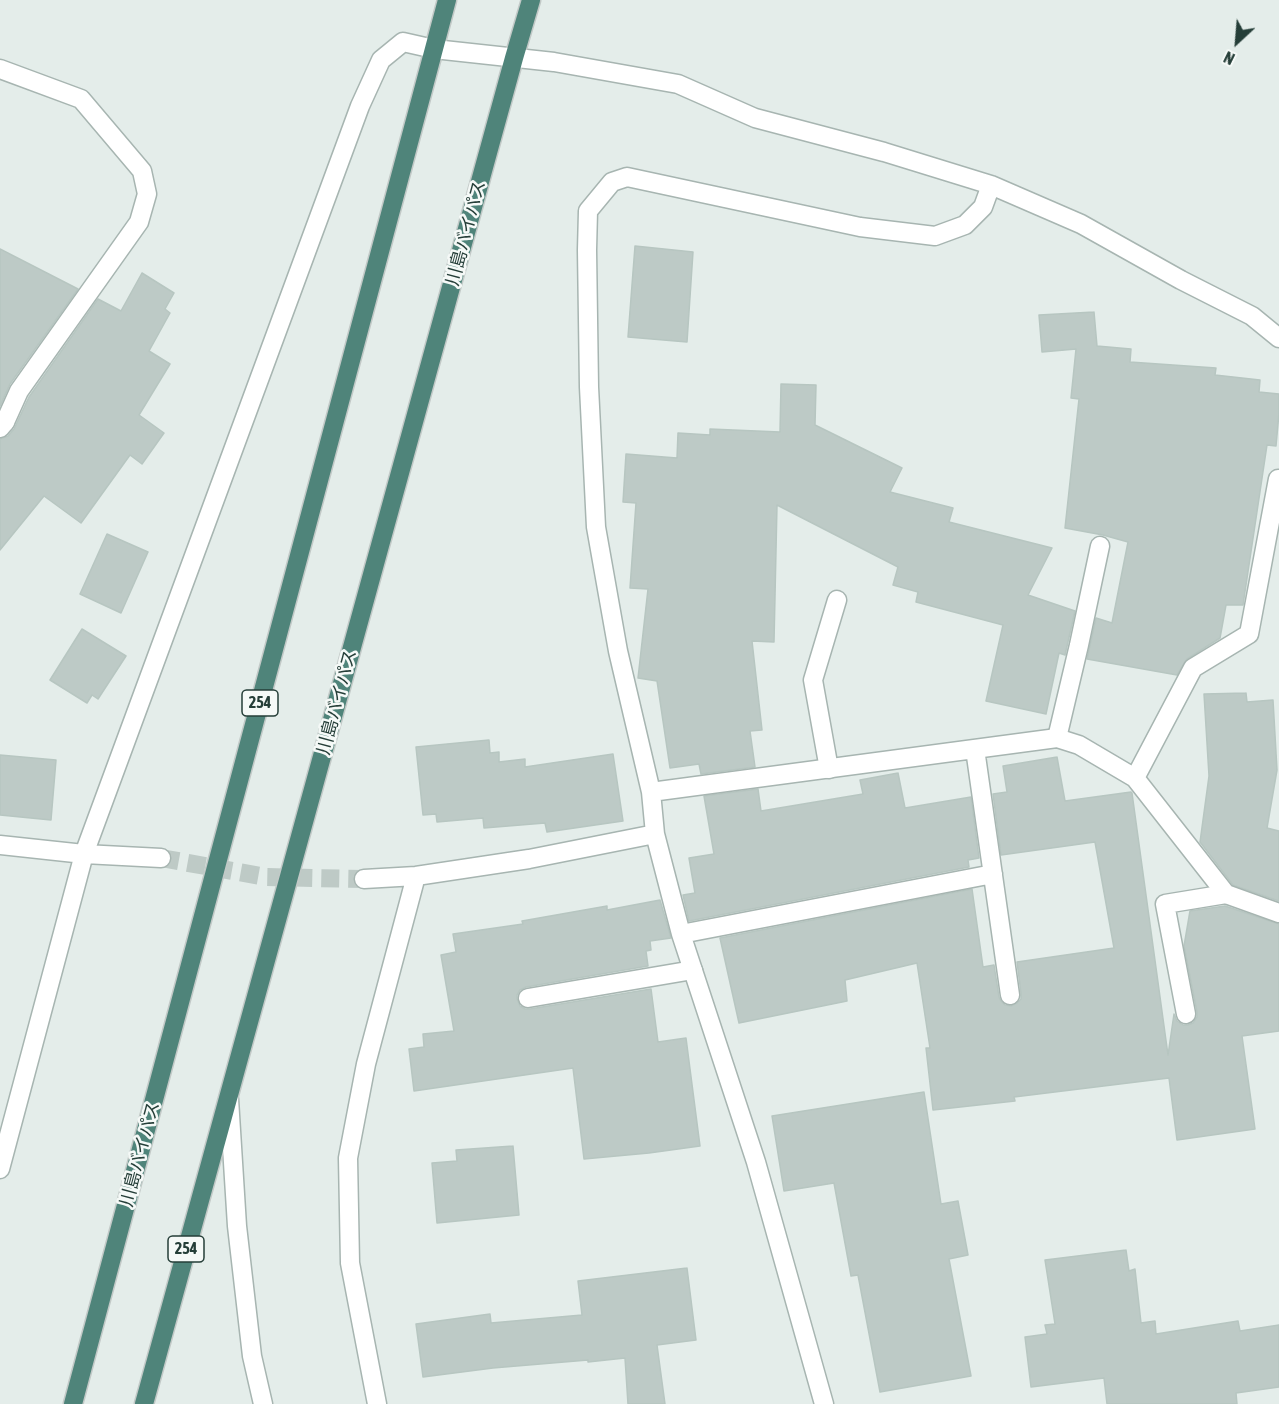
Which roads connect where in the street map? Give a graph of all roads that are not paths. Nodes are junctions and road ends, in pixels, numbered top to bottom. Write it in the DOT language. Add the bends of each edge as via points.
graph roads {
  1 [pos="531,0"];
  2 [pos="446,1"];
  3 [pos="434,49"];
  4 [pos="514,58"];
  5 [pos="0,69"];
  6 [pos="992,185"];
  7 [pos="1279,338"];
  8 [pos="2,425"];
  9 [pos="1279,479"];
  10 [pos="1100,546"];
  11 [pos="837,600"];
  12 [pos="1056,738"];
  13 [pos="975,749"];
  14 [pos="829,769"];
  15 [pos="1135,778"];
  16 [pos="651,792"];
  17 [pos="655,834"];
  18 [pos="0,845"];
  19 [pos="84,854"];
  20 [pos="161,858"];
  21 [pos="993,874"];
  22 [pos="416,876"];
  23 [pos="364,879"];
  24 [pos="1226,894"];
  25 [pos="1279,914"];
  26 [pos="681,934"];
  27 [pos="693,970"];
  28 [pos="1010,995"];
  29 [pos="528,998"];
  30 [pos="1186,1014"];
  31 [pos="229,1094"];
  32 [pos="0,1169"];
  33 [pos="73,1404"];
  34 [pos="144,1404"];
  35 [pos="262,1404"];
  36 [pos="377,1404"];
  37 [pos="824,1404"];
  1 -- 4 [label="highway, 川島バイパス / 254"];
  2 -- 3 [label="highway, 川島バイパス / 254"];
  3 -- 4 [label="street"];
  3 -- 19 [label="street" via="403,42 381,60 360,106"];
  3 -- 33 [label="highway, 川島バイパス / 254"];
  4 -- 6 [label="street" via="678,84 755,118"];
  4 -- 31 [label="highway, 川島バイパス / 254"];
  5 -- 8 [label="street" via="81,99 142,171 147,194 139,222 19,391"];
  6 -- 7 [label="street" via="1080,224 1252,316"];
  6 -- 16 [label="street" via="983,207 965,225 935,236 860,227 627,177 612,182 588,211 589,387 596,527 618,651"];
  9 -- 15 [label="street" via="1249,633 1193,668"];
  10 -- 12 [label="street"];
  11 -- 14 [label="street" via="813,680"];
  12 -- 13 [label="street"];
  12 -- 15 [label="street" via="1079,745"];
  13 -- 14 [label="street"];
  13 -- 21 [label="street"];
  14 -- 16 [label="street"];
  15 -- 24 [label="street"];
  16 -- 17 [label="street"];
  17 -- 22 [label="street"];
  17 -- 26 [label="street"];
  18 -- 19 [label="street"];
  19 -- 20 [label="street"];
  19 -- 32 [label="street"];
  21 -- 26 [label="street"];
  21 -- 28 [label="street"];
  22 -- 23 [label="street"];
  22 -- 36 [label="street" via="366,1064 348,1158 350,1263"];
  24 -- 25 [label="street"];
  24 -- 30 [label="street" via="1165,904"];
  26 -- 27 [label="street"];
  27 -- 29 [label="street"];
  27 -- 37 [label="street" via="756,1162"];
  31 -- 34 [label="highway, 川島バイパス / 254"];
  31 -- 35 [label="street" via="237,1226 252,1356"];
}
